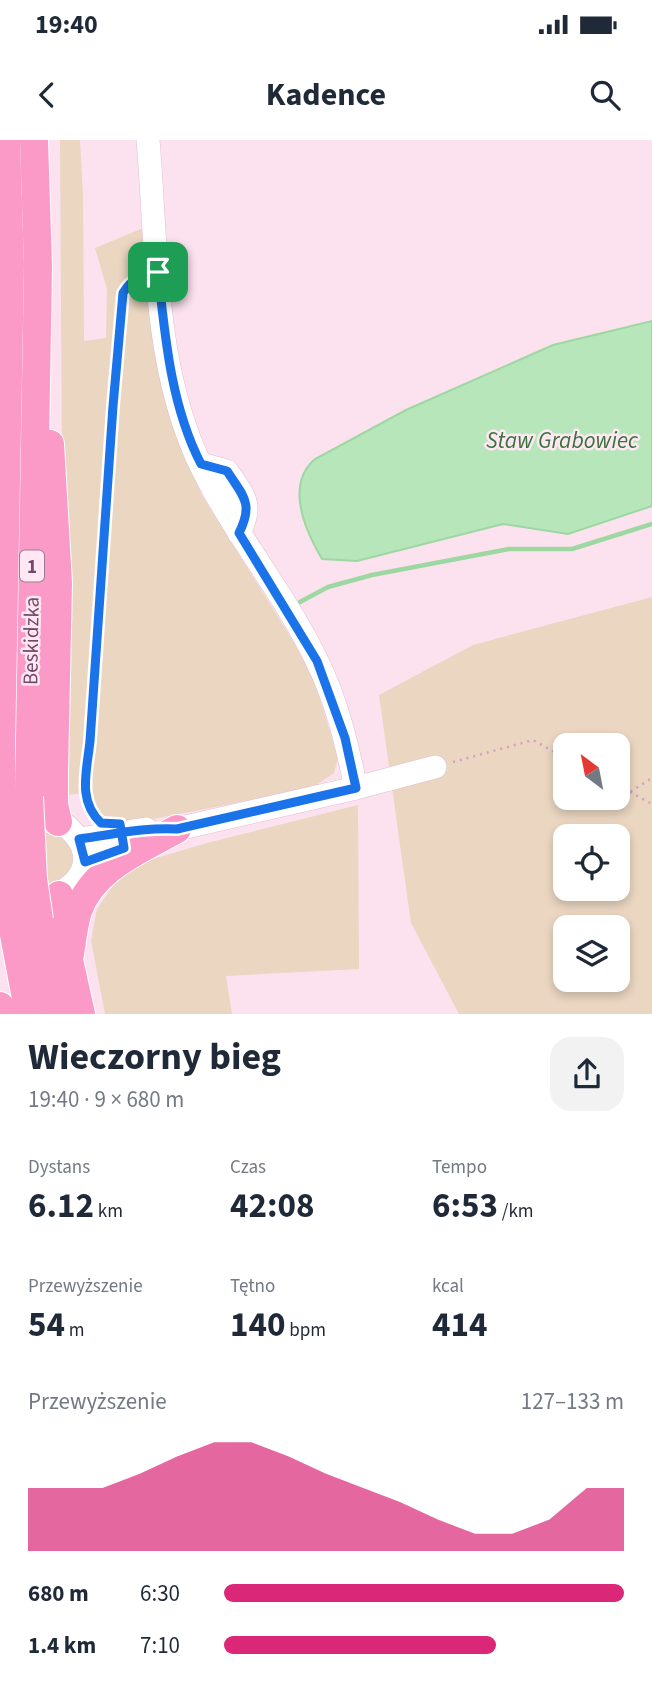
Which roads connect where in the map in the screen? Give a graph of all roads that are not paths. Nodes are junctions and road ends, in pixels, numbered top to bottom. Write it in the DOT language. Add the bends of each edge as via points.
graph roads {
  1 [pos="6,140"];
  2 [pos="34,140"];
  3 [pos="148,140"];
  4 [pos="9,334"];
  5 [pos="37,335"];
  6 [pos="0,377"];
  7 [pos="435,767"];
  8 [pos="356,788"];
  9 [pos="10,808"];
  10 [pos="177,829"];
  11 [pos="69,831"];
  12 [pos="85,862"];
  13 [pos="59,895"];
  14 [pos="17,916"];
  15 [pos="69,960"];
  16 [pos="0,1006"];
  17 [pos="2,1014"];
  18 [pos="29,1014"];
  19 [pos="57,1014"];
  20 [pos="81,1014"];
  1 -- 4 [label="main road, Beskidzka / 1"];
  2 -- 5 [label="main road, Beskidzka / 1"];
  3 -- 8 [label="street" via="164,336 176,395 201,464 317,661 345,738"];
  4 -- 6 [label="main road"];
  4 -- 9 [label="main road, Beskidzka / 1"];
  5 -- 9 [label="main road, Beskidzka / 1"];
  5 -- 11 [label="main road" via="57,536 54,804"];
  7 -- 8 [label="street"];
  8 -- 10 [label="street"];
  9 -- 11 [label="street" via="14,823"];
  9 -- 14 [label="main road, Beskidzka / 1, bridge" via="7,883"];
  10 -- 11 [label="street" via="121,834"];
  10 -- 12 [label="street"];
  10 -- 15 [label="main road" via="116,863 91,888 77,915"];
  11 -- 12 [label="street"];
  12 -- 13 [label="street" via="78,879"];
  13 -- 14 [label="street" via="17,904"];
  13 -- 15 [label="main road"];
  14 -- 18 [label="main road, Beskidzka / 1"];
  14 -- 19 [label="main road, Beskidzka / 1"];
  15 -- 20 [label="main road"];
  16 -- 17 [label="main road"];
}
